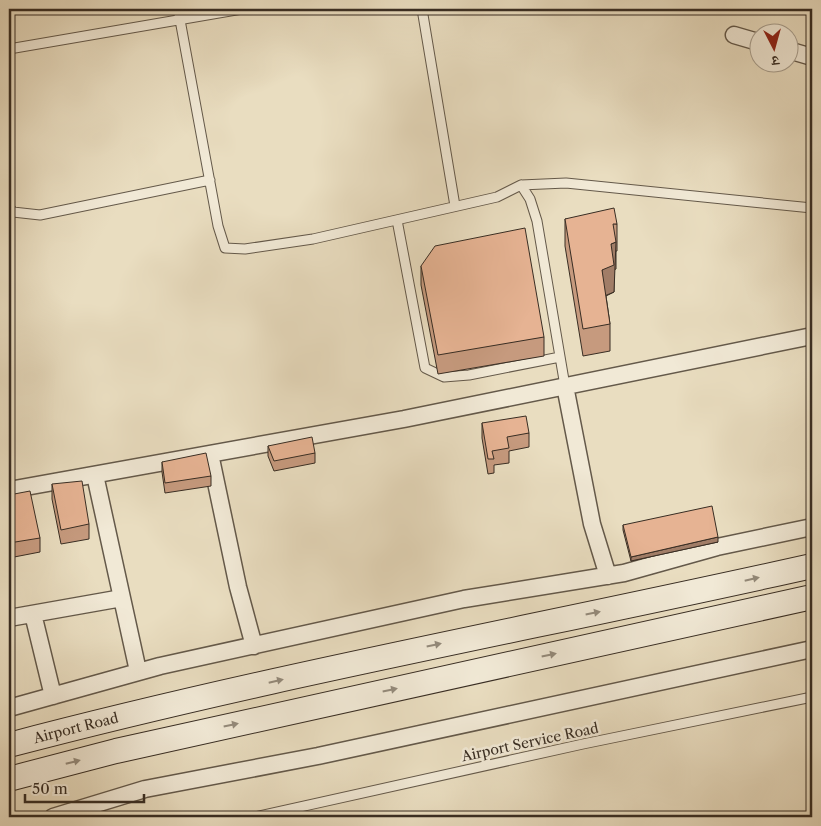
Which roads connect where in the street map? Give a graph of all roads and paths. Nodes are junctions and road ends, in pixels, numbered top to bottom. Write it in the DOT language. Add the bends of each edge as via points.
graph roads {
  1 [pos="178,9"];
  2 [pos="242,9"];
  3 [pos="422,9"];
  4 [pos="180,21"];
  5 [pos="734,35"];
  6 [pos="748,39"];
  7 [pos="9,49"];
  8 [pos="798,53"];
  9 [pos="812,57"];
  10 [pos="210,180"];
  11 [pos="521,185"];
  12 [pos="455,206"];
  13 [pos="9,207"];
  14 [pos="812,208"];
  15 [pos="397,220"];
  16 [pos="812,336"];
  17 [pos="560,357"];
  18 [pos="565,386"];
  19 [pos="210,454"];
  20 [pos="95,474"];
  21 [pos="9,490"];
  22 [pos="812,527"];
  23 [pos="812,566"];
  24 [pos="608,576"];
  25 [pos="812,597"];
  26 [pos="122,598"];
  27 [pos="33,614"];
  28 [pos="9,618"];
  29 [pos="254,646"];
  30 [pos="812,650"];
  31 [pos="138,671"];
  32 [pos="53,696"];
  33 [pos="812,697"];
  34 [pos="9,708"];
  35 [pos="9,746"];
  36 [pos="9,779"];
  37 [pos="53,817"];
  38 [pos="255,817"];
  1 -- 4 [label="lane"];
  2 -- 4 [label="lane"];
  3 -- 12 [label="lane"];
  4 -- 7 [label="lane"];
  4 -- 10 [label="lane"];
  5 -- 6 [label="street"];
  8 -- 9 [label="street"];
  10 -- 13 [label="lane" via="40,215 13,212"];
  10 -- 15 [label="lane" via="225,248 245,249 313,239"];
  11 -- 12 [label="lane" via="497,197"];
  11 -- 14 [label="lane" via="566,183"];
  11 -- 17 [label="lane" via="537,221"];
  12 -- 15 [label="lane"];
  15 -- 17 [label="lane" via="425,368 444,377 469,375"];
  16 -- 18 [label="street"];
  17 -- 18 [label="lane"];
  18 -- 19 [label="street"];
  18 -- 24 [label="street" via="592,524"];
  19 -- 20 [label="street"];
  19 -- 29 [label="street"];
  20 -- 21 [label="street"];
  20 -- 26 [label="street"];
  22 -- 24 [label="street" via="717,547"];
  35 -- 23 [label="street, Airport Road, one-way" via="142,710"];
  24 -- 29 [label="street" via="464,599"];
  36 -- 25 [label="street, one-way" via="116,751"];
  26 -- 27 [label="street"];
  26 -- 31 [label="street"];
  27 -- 28 [label="street"];
  27 -- 32 [label="street"];
  29 -- 31 [label="street"];
  30 -- 37 [label="street" via="318,756 146,789"];
  31 -- 32 [label="street"];
  32 -- 34 [label="street"];
  33 -- 38 [label="lane, Airport Service Road"];
}
